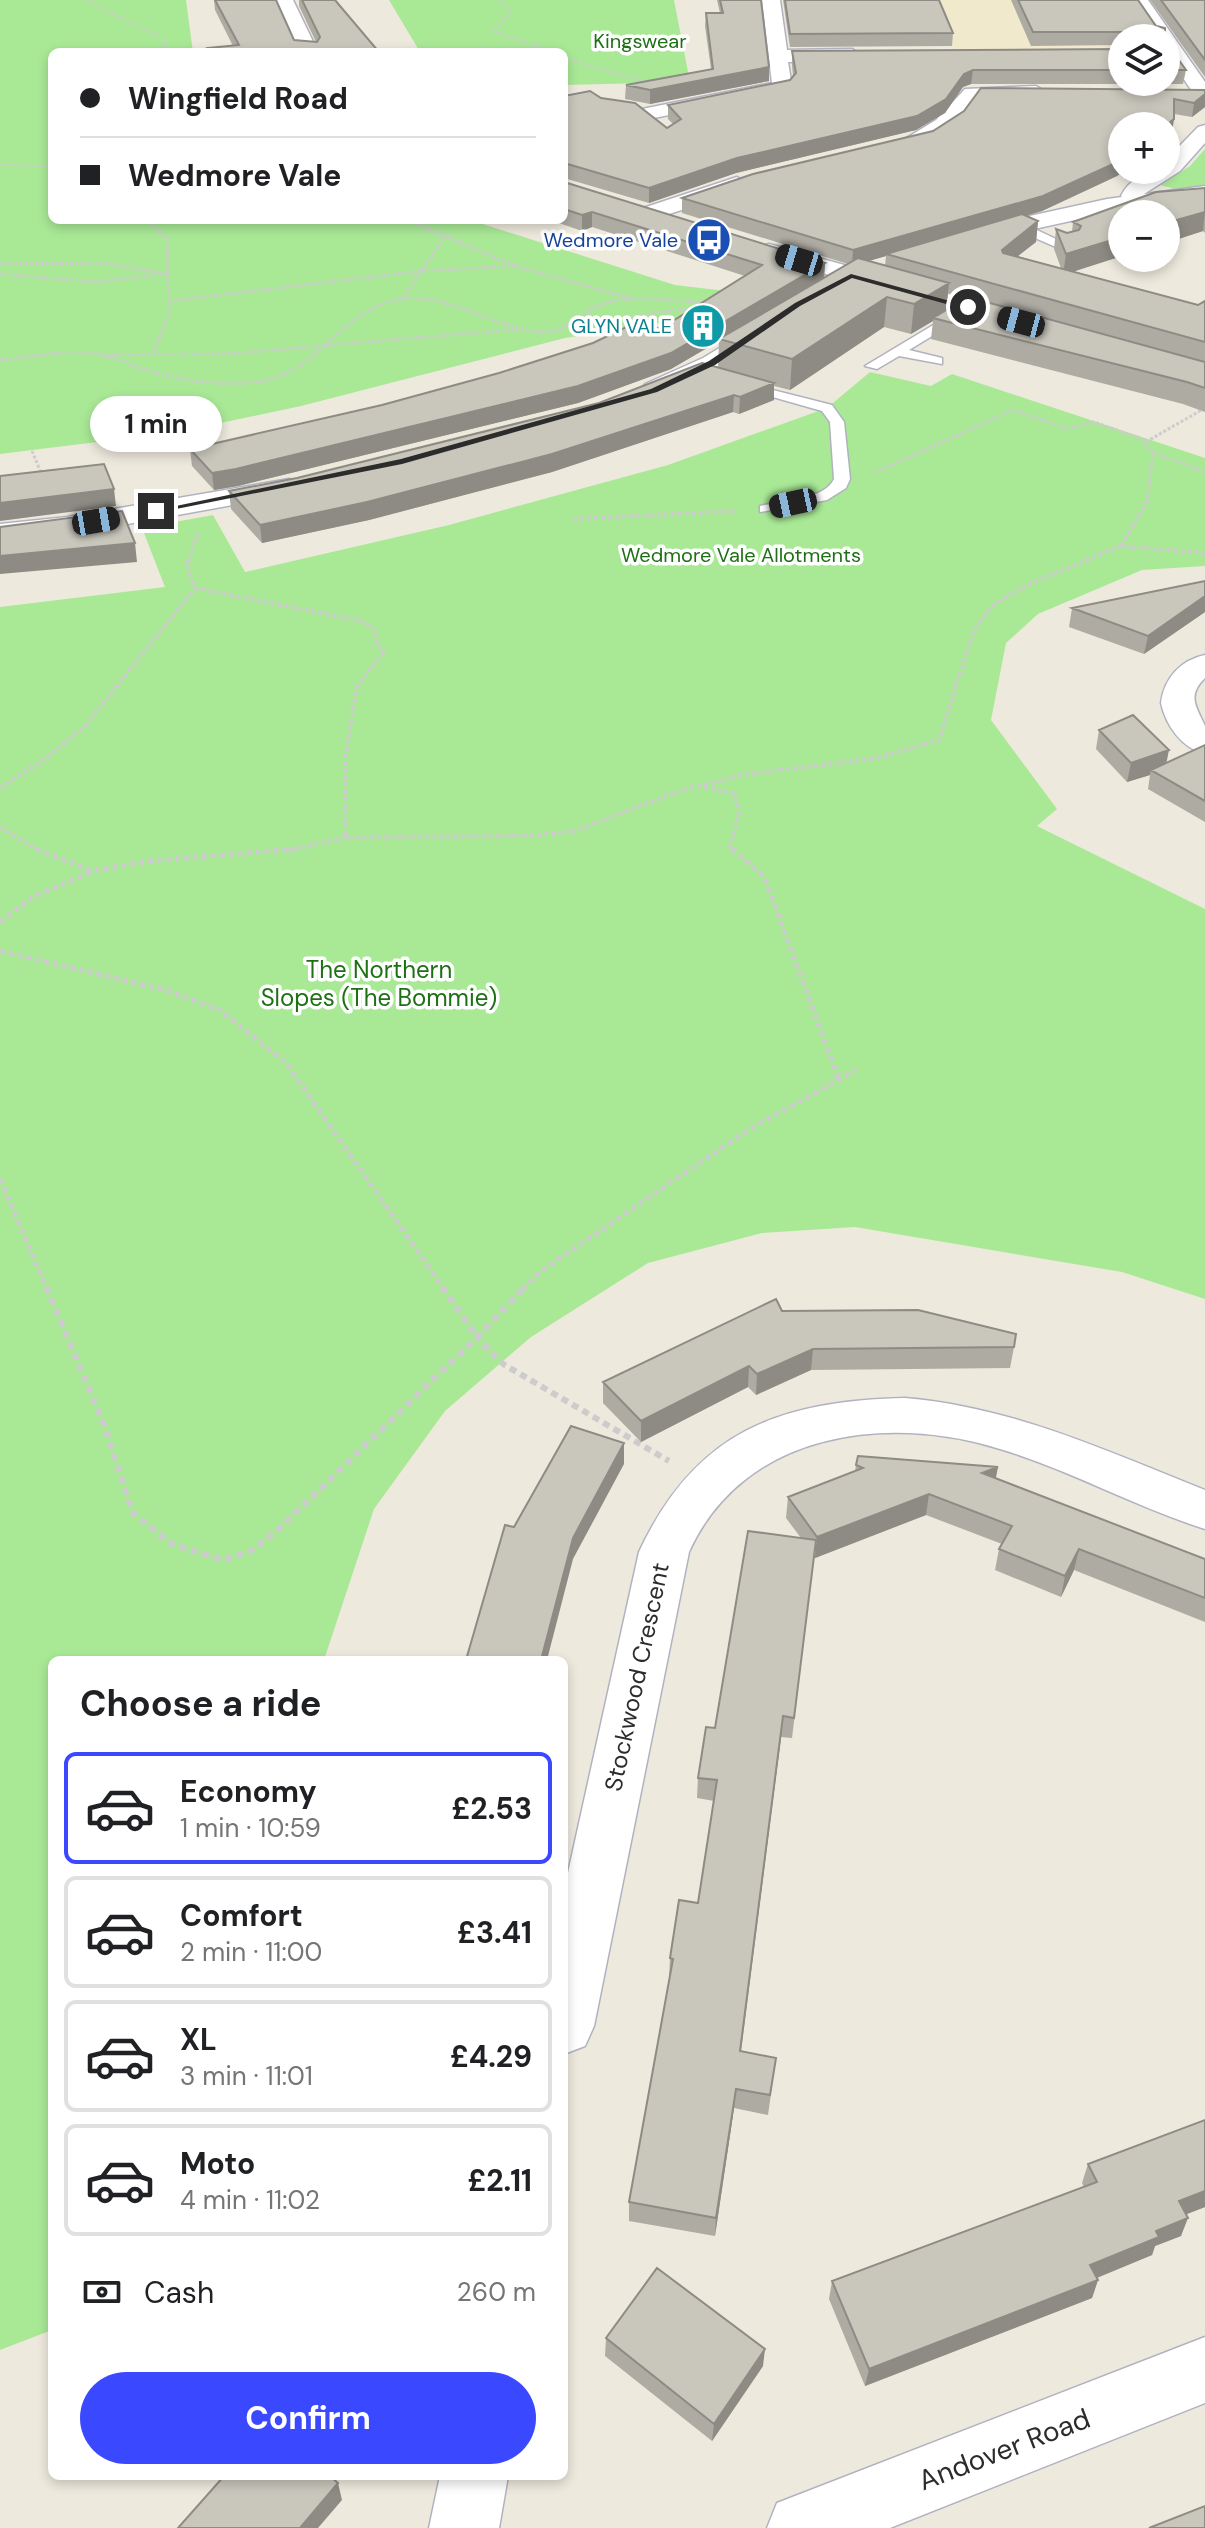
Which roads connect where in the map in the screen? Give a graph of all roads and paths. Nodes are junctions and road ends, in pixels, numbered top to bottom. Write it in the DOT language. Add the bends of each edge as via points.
graph roads {
  1 [pos="85,0"];
  2 [pos="284,0"];
  3 [pos="500,0"];
  4 [pos="771,0"];
  5 [pos="1139,0"];
  6 [pos="1154,24"];
  7 [pos="163,48"];
  8 [pos="306,48"];
  9 [pos="542,48"];
  10 [pos="872,55"];
  11 [pos="779,56"];
  12 [pos="568,59"];
  13 [pos="1180,64"];
  14 [pos="957,76"];
  15 [pos="978,92"];
  16 [pos="1062,92"];
  17 [pos="1180,92"];
  18 [pos="1204,94"];
  19 [pos="640,110"];
  20 [pos="1205,131"];
  21 [pos="668,133"];
  22 [pos="885,150"];
  23 [pos="0,162"];
  24 [pos="48,167"];
  25 [pos="761,177"];
  26 [pos="1205,193"];
  27 [pos="1138,200"];
  28 [pos="1147,200"];
  29 [pos="620,205"];
  30 [pos="1108,207"];
  31 [pos="648,214"];
  32 [pos="151,224"];
  33 [pos="417,224"];
  34 [pos="1016,225"];
  35 [pos="692,227"];
  36 [pos="445,236"];
  37 [pos="960,240"];
  38 [pos="750,245"];
  39 [pos="1069,248"];
  40 [pos="890,263"];
  41 [pos="0,264"];
  42 [pos="515,266"];
  43 [pos="422,271"];
  44 [pos="168,273"];
  45 [pos="0,274"];
  46 [pos="851,276"];
  47 [pos="824,290"];
  48 [pos="402,299"];
  49 [pos="634,300"];
  50 [pos="169,301"];
  51 [pos="717,301"];
  52 [pos="704,302"];
  53 [pos="968,307"];
  54 [pos="790,310"];
  55 [pos="573,325"];
  56 [pos="1041,327"];
  57 [pos="520,329"];
  58 [pos="328,345"];
  59 [pos="897,351"];
  60 [pos="153,354"];
  61 [pos="102,355"];
  62 [pos="0,360"];
  63 [pos="937,361"];
  64 [pos="872,366"];
  65 [pos="697,371"];
  66 [pos="632,397"];
  67 [pos="1205,408"];
  68 [pos="1148,441"];
  69 [pos="32,451"];
  70 [pos="1153,452"];
  71 [pos="1205,472"];
  72 [pos="309,482"];
  73 [pos="839,487"];
  74 [pos="186,505"];
  75 [pos="765,509"];
  76 [pos="573,519"];
  77 [pos="67,526"];
  78 [pos="0,533"];
  79 [pos="1120,546"];
  80 [pos="1205,553"];
  81 [pos="195,588"];
  82 [pos="1205,664"];
  83 [pos="1205,744"];
  84 [pos="698,786"];
  85 [pos="0,788"];
  86 [pos="0,827"];
  87 [pos="346,837"];
  88 [pos="92,871"];
  89 [pos="0,922"];
  90 [pos="0,951"];
  91 [pos="856,1070"];
  92 [pos="839,1080"];
  93 [pos="0,1179"];
  94 [pos="477,1337"];
  95 [pos="709,1483"];
  96 [pos="1205,1510"];
  97 [pos="568,2007"];
  98 [pos="1205,2370"];
  99 [pos="473,2480"];
  100 [pos="464,2528"];
  101 [pos="802,2528"];
  1 -- 7 [label="path" via="166,40"];
  2 -- 8 [label="street"];
  3 -- 9 [label="path" via="511,12 494,32"];
  4 -- 11 [label="street"];
  5 -- 6 [label="street"];
  10 -- 11 [label="street"];
  11 -- 19 [label="street" via="780,88"];
  12 -- 19 [label="path" via="657,88"];
  13 -- 18 [label="street"];
  14 -- 15 [label="street" via="961,87"];
  15 -- 16 [label="street"];
  15 -- 22 [label="street" via="939,130"];
  17 -- 18 [label="street"];
  19 -- 21 [label="street"];
  20 -- 27 [label="street" via="1172,166 1134,191"];
  23 -- 24 [label="path"];
  25 -- 31 [label="street"];
  26 -- 28 [label="street"];
  29 -- 31 [label="street"];
  30 -- 34 [label="street"];
  31 -- 35 [label="street"];
  32 -- 44 [label="path" via="167,239"];
  33 -- 36 [label="path"];
  34 -- 37 [label="street"];
  34 -- 39 [label="lane"];
  36 -- 42 [label="path"];
  36 -- 43 [label="path"];
  38 -- 46 [label="street"];
  40 -- 46 [label="street"];
  41 -- 44 [label="path" via="102,263"];
  42 -- 43 [label="path"];
  42 -- 49 [label="path"];
  43 -- 48 [label="path"];
  43 -- 50 [label="path"];
  44 -- 45 [label="path" via="95,282"];
  44 -- 50 [label="path"];
  46 -- 47 [label="street"];
  46 -- 53 [label="street"];
  48 -- 57 [label="path" via="459,305"];
  48 -- 58 [label="path" via="368,310"];
  49 -- 52 [label="path"];
  49 -- 55 [label="path" via="591,308"];
  50 -- 60 [label="path"];
  51 -- 52 [label="path"];
  52 -- 55 [label="path" via="703,307"];
  53 -- 56 [label="street"];
  53 -- 59 [label="lane"];
  54 -- 65 [label="street"];
  55 -- 57 [label="path" via="546,333"];
  57 -- 58 [label="path"];
  58 -- 60 [label="path"];
  58 -- 61 [label="path" via="291,374 230,383 179,379"];
  59 -- 63 [label="lane"];
  59 -- 64 [label="lane"];
  60 -- 61 [label="path"];
  61 -- 62 [label="path"];
  65 -- 66 [label="street"];
  65 -- 73 [label="lane" via="827,408 837,422"];
  67 -- 68 [label="path"];
  68 -- 70 [label="path" via="1144,443"];
  68 -- 73 [label="path" via="1094,422 1068,429 1013,410"];
  69 -- 77 [label="path"];
  70 -- 71 [label="path"];
  70 -- 79 [label="path" via="1150,496"];
  72 -- 74 [label="street"];
  73 -- 75 [label="lane" via="822,497"];
  74 -- 77 [label="street"];
  74 -- 81 [label="path" via="199,520 197,544 187,565"];
  75 -- 76 [label="path"];
  77 -- 78 [label="street"];
  79 -- 80 [label="path"];
  79 -- 84 [label="path" via="993,605 974,630 939,740 878,758 748,774"];
  81 -- 85 [label="path" via="85,726"];
  81 -- 87 [label="path" via="362,621 375,630 383,653 357,686 346,754"];
  82 -- 83 [label="street" via="1188,672 1177,709 1187,731"];
  84 -- 87 [label="path" via="575,831"];
  84 -- 92 [label="path" via="735,794 739,815 730,847 764,876"];
  86 -- 88 [label="path" via="40,851"];
  87 -- 88 [label="path" via="278,853 148,861"];
  88 -- 89 [label="path" via="33,897"];
  90 -- 94 [label="path" via="166,990 220,1010 286,1063"];
  91 -- 92 [label="path"];
  92 -- 94 [label="path" via="748,1130 541,1271"];
  93 -- 94 [label="path" via="103,1422 133,1513 172,1544 223,1560 251,1551"];
  94 -- 95 [label="path" via="503,1364"];
  95 -- 96 [label="street, Stockwood Crescent" via="757,1447 823,1423 866,1417 942,1419 1008,1434"];
  95 -- 97 [label="street, Stockwood Crescent" via="680,1518 660,1567"];
  98 -- 101 [label="street, Andover Road"];
  99 -- 100 [label="street"];
}
